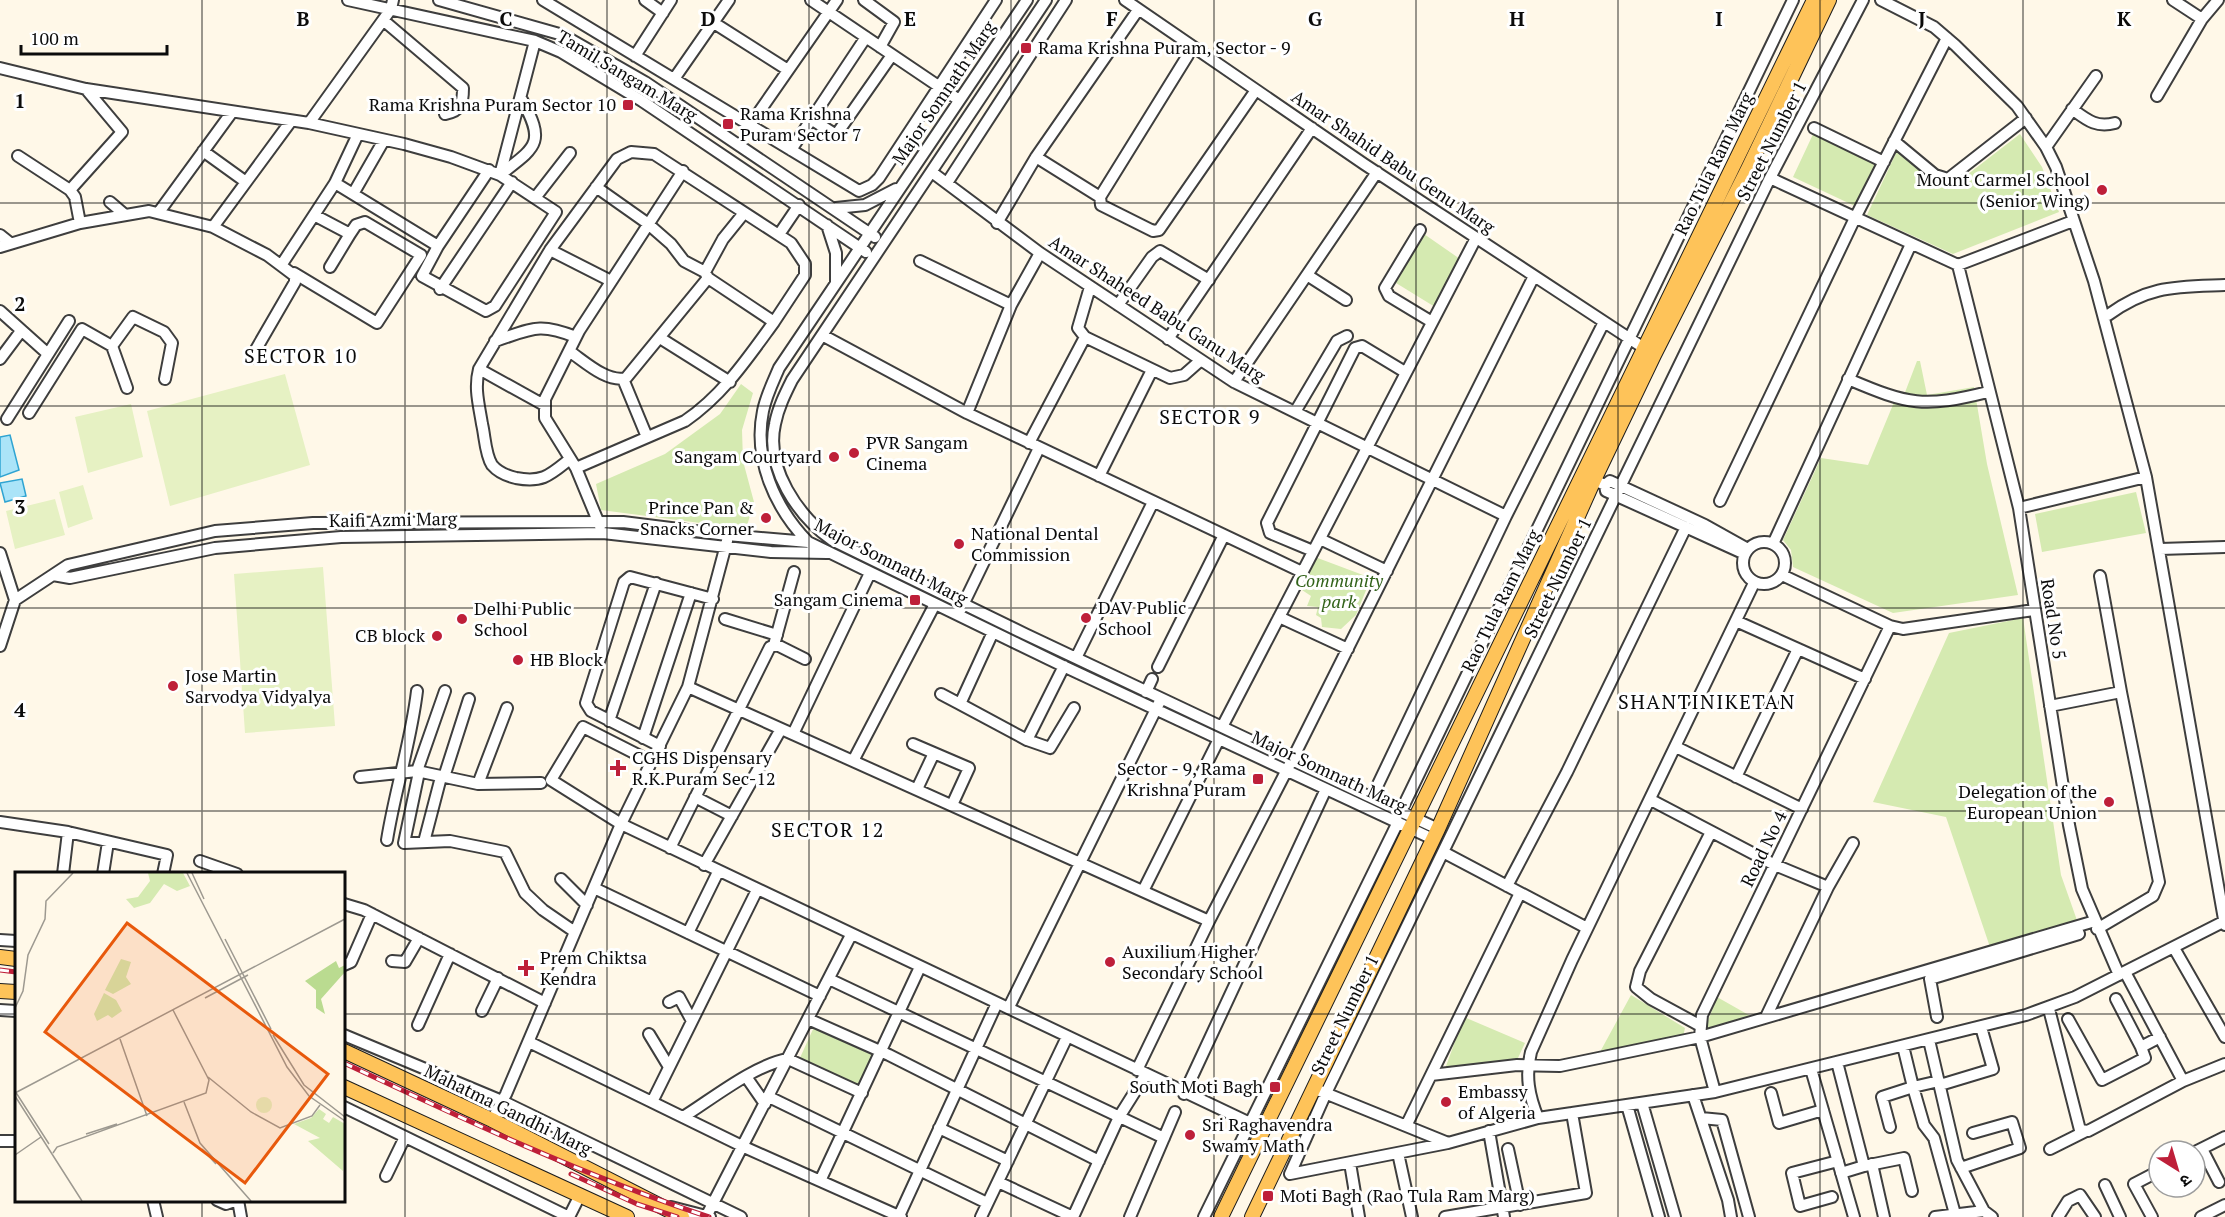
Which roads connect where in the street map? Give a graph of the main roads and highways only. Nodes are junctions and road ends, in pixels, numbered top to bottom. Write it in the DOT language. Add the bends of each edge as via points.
graph roads {
  1 [pos="1814,0"];
  2 [pos="1829,0"];
  3 [pos="1649,352"];
  4 [pos="0,957"];
  5 [pos="15,958"];
  6 [pos="0,991"];
  7 [pos="15,992"];
  8 [pos="345,1051"];
  9 [pos="345,1088"];
  10 [pos="627,1217"];
  11 [pos="682,1217"];
  12 [pos="1221,1217"];
  13 [pos="1252,1217"];
  1 -- 3 [label="main road, Rao Tula Ram Marg"];
  2 -- 3 [label="main road, Rao Tula Ram Marg" via="1748,169"];
  3 -- 12 [label="main road, Rao Tula Ram Marg" via="1406,820"];
  3 -- 13 [label="main road, Rao Tula Ram Marg" via="1599,482 1320,1091"];
  4 -- 5 [label="main road"];
  6 -- 7 [label="main road"];
  8 -- 11 [label="main road, Mahatma Gandhi Marg" via="492,1120"];
  9 -- 10 [label="main road"];
}
